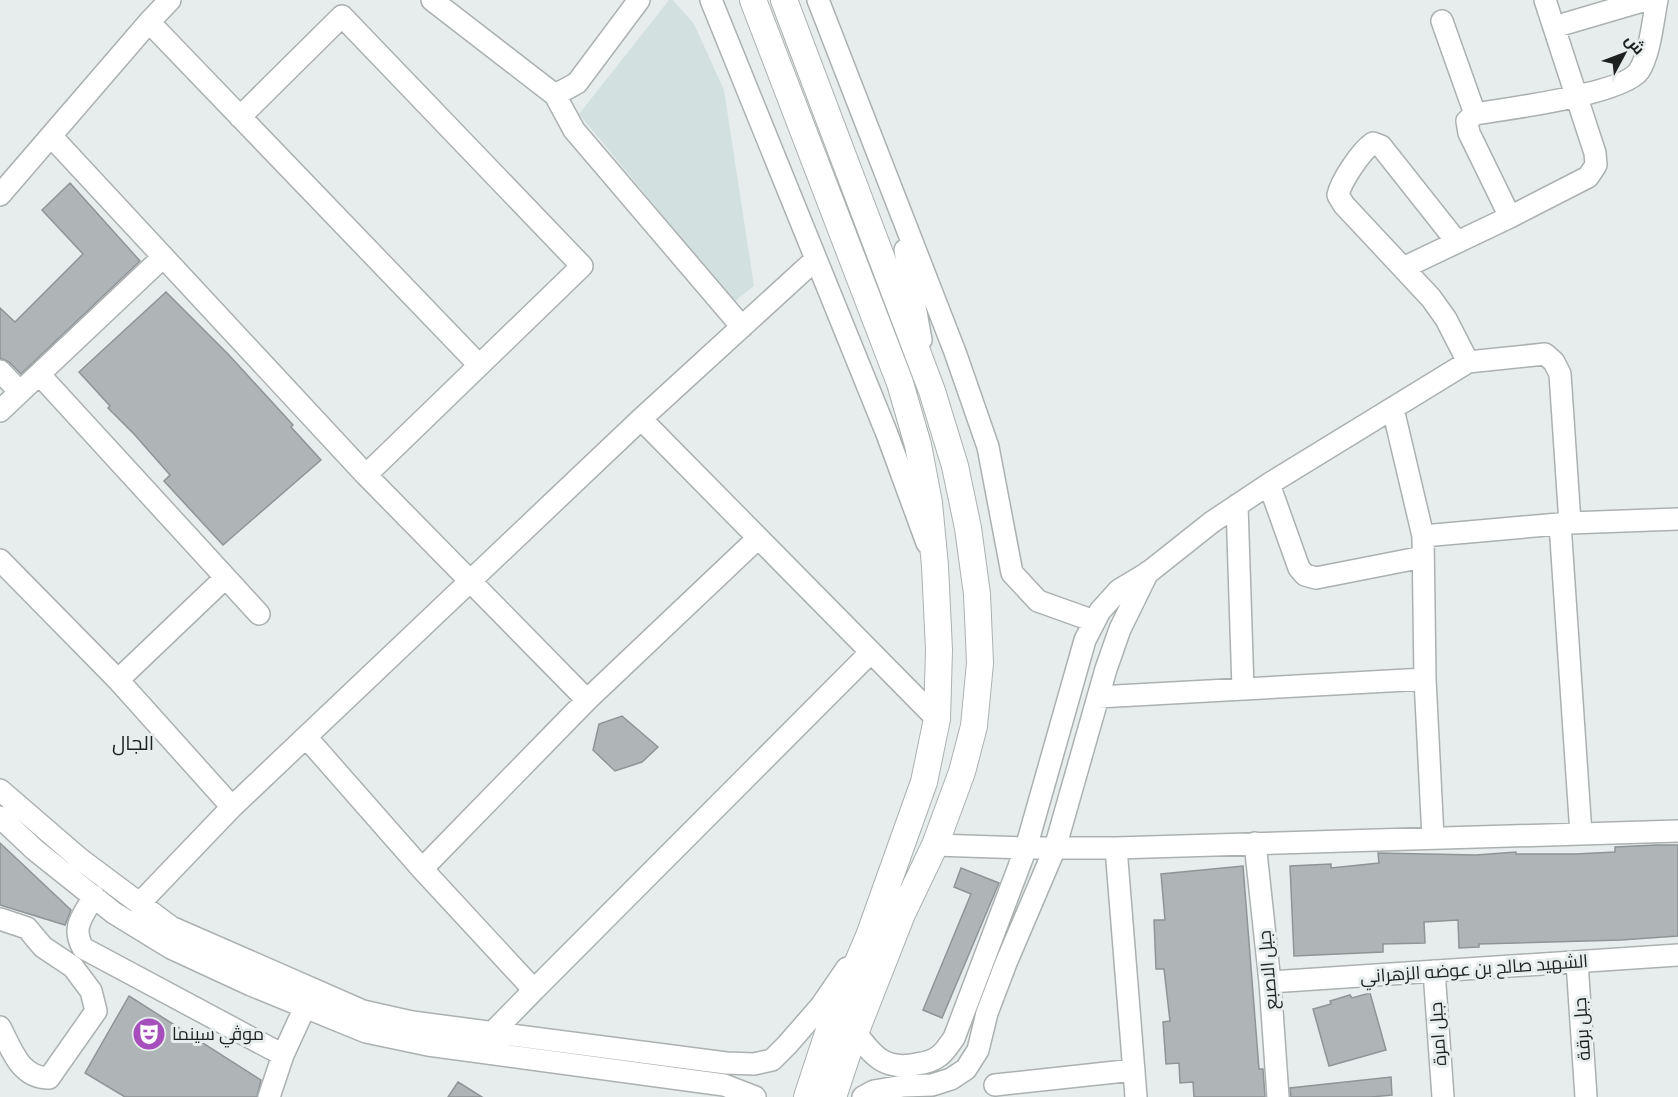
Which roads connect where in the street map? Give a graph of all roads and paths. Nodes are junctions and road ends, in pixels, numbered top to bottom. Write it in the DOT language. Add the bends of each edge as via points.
graph roads {
  1 [pos="170,0"];
  2 [pos="432,0"];
  3 [pos="639,0"];
  4 [pos="711,0"];
  5 [pos="753,0"];
  6 [pos="784,0"];
  7 [pos="818,0"];
  8 [pos="1545,0"];
  9 [pos="1646,0"];
  10 [pos="1657,0"];
  11 [pos="1442,21"];
  12 [pos="149,22"];
  13 [pos="1554,27"];
  14 [pos="555,95"];
  15 [pos="1577,97"];
  16 [pos="1475,114"];
  17 [pos="240,117"];
  18 [pos="51,136"];
  19 [pos="0,195"];
  20 [pos="897,202"];
  21 [pos="1510,217"];
  22 [pos="1457,242"];
  23 [pos="163,257"];
  24 [pos="816,260"];
  25 [pos="1403,268"];
  26 [pos="742,327"];
  27 [pos="1468,362"];
  28 [pos="479,365"];
  29 [pos="0,371"];
  30 [pos="39,374"];
  31 [pos="927,379"];
  32 [pos="20,392"];
  33 [pos="1393,409"];
  34 [pos="0,411"];
  35 [pos="641,419"];
  36 [pos="366,475"];
  37 [pos="1269,484"];
  38 [pos="1237,505"];
  39 [pos="1678,519"];
  40 [pos="1565,524"];
  41 [pos="758,538"];
  42 [pos="1423,546"];
  43 [pos="0,560"];
  44 [pos="935,566"];
  45 [pos="1149,572"];
  46 [pos="225,578"];
  47 [pos="470,581"];
  48 [pos="259,614"];
  49 [pos="1094,621"];
  50 [pos="871,652"];
  51 [pos="1425,679"];
  52 [pos="118,680"];
  53 [pos="1243,689"];
  54 [pos="1098,697"];
  55 [pos="587,700"];
  56 [pos="938,719"];
  57 [pos="306,737"];
  58 [pos="0,790"];
  59 [pos="232,807"];
  60 [pos="0,818"];
  61 [pos="1678,831"];
  62 [pos="1581,834"];
  63 [pos="1433,838"];
  64 [pos="1255,843"];
  65 [pos="935,845"];
  66 [pos="1026,848"];
  67 [pos="1055,848"];
  68 [pos="1116,848"];
  69 [pos="422,868"];
  70 [pos="94,896"];
  71 [pos="139,904"];
  72 [pos="0,919"];
  73 [pos="869,936"];
  74 [pos="1678,955"];
  75 [pos="1577,962"];
  76 [pos="1434,971"];
  77 [pos="1270,982"];
  78 [pos="534,990"];
  79 [pos="305,1007"];
  80 [pos="0,1027"];
  81 [pos="492,1032"];
  82 [pos="856,1032"];
  83 [pos="978,1050"];
  84 [pos="283,1055"];
  85 [pos="1134,1070"];
  86 [pos="998,1091"];
  87 [pos="275,1095"];
  88 [pos="755,1097"];
  89 [pos="807,1097"];
  90 [pos="833,1097"];
  91 [pos="863,1097"];
  92 [pos="1136,1097"];
  93 [pos="1278,1097"];
  94 [pos="1443,1097"];
  95 [pos="1586,1097"];
  1 -- 12 [label="street"];
  2 -- 14 [label="street"];
  3 -- 14 [label="street" via="577,83"];
  4 -- 24 [label="street"];
  5 -- 44 [label="main road" via="900,384 918,445"];
  6 -- 31 [label="main road"];
  7 -- 20 [label="street"];
  8 -- 13 [label="street"];
  9 -- 13 [label="street"];
  10 -- 15 [label="street" via="1638,73 1627,81"];
  11 -- 16 [label="street"];
  12 -- 17 [label="street"];
  12 -- 18 [label="street"];
  13 -- 15 [label="street"];
  14 -- 26 [label="street" via="574,130"];
  15 -- 16 [label="street"];
  15 -- 21 [label="street" via="1596,165 1588,177"];
  16 -- 21 [label="street" via="1467,121 1469,133"];
  17 -- 28 [label="street"];
  17 -- 28 [label="street" via="342,16 582,266"];
  18 -- 19 [label="street"];
  18 -- 23 [label="street"];
  20 -- 31 [label="street"];
  20 -- 49 [label="street" via="988,447 1012,573 1038,601"];
  21 -- 22 [label="street"];
  22 -- 25 [label="street"];
  22 -- 25 [label="street" via="1381,146 1373,143 1366,148 1338,195"];
  23 -- 30 [label="street"];
  23 -- 36 [label="street"];
  24 -- 26 [label="street"];
  24 -- 44 [label="street" via="887,434"];
  25 -- 27 [label="street" via="1431,298"];
  26 -- 35 [label="street"];
  27 -- 33 [label="street"];
  27 -- 40 [label="street" via="1545,354 1554,362 1560,374"];
  28 -- 36 [label="street"];
  29 -- 32 [label="street"];
  30 -- 32 [label="street"];
  30 -- 46 [label="street"];
  31 -- 65 [label="main road" via="955,466 968,528 977,594 980,663 974,726"];
  32 -- 34 [label="street"];
  33 -- 37 [label="street"];
  33 -- 42 [label="street"];
  35 -- 41 [label="street"];
  35 -- 47 [label="street"];
  36 -- 47 [label="street"];
  37 -- 38 [label="street"];
  37 -- 42 [label="street" via="1299,568 1305,575 1316,578"];
  38 -- 45 [label="street"];
  38 -- 53 [label="street"];
  39 -- 40 [label="street"];
  40 -- 42 [label="street"];
  40 -- 62 [label="street"];
  41 -- 50 [label="street"];
  41 -- 55 [label="street"];
  42 -- 51 [label="street"];
  43 -- 52 [label="street"];
  44 -- 56 [label="main road"];
  45 -- 49 [label="street" via="1119,590"];
  45 -- 54 [label="street" via="1120,630"];
  46 -- 48 [label="street"];
  46 -- 52 [label="street"];
  47 -- 55 [label="street"];
  47 -- 57 [label="street"];
  49 -- 66 [label="street" via="1073,680"];
  50 -- 56 [label="street"];
  50 -- 78 [label="street"];
  51 -- 53 [label="street"];
  51 -- 63 [label="street"];
  52 -- 59 [label="street"];
  53 -- 54 [label="street"];
  54 -- 67 [label="street"];
  55 -- 69 [label="street"];
  56 -- 73 [label="main road" via="924,782"];
  57 -- 59 [label="street"];
  57 -- 69 [label="street"];
  58 -- 71 [label="street"];
  59 -- 71 [label="street"];
  60 -- 70 [label="street"];
  61 -- 62 [label="street"];
  62 -- 63 [label="street"];
  63 -- 64 [label="street"];
  64 -- 68 [label="street"];
  64 -- 77 [label="street, جبل الاصبع"];
  65 -- 66 [label="street"];
  65 -- 82 [label="main road" via="902,914"];
  66 -- 67 [label="street"];
  66 -- 82 [label="street" via="954,1038 939,1056 904,1067 887,1064 875,1057"];
  67 -- 68 [label="street"];
  67 -- 83 [label="street" via="1005,963"];
  68 -- 85 [label="street"];
  69 -- 78 [label="street"];
  70 -- 79 [label="street" via="171,948"];
  70 -- 84 [label="street" via="77,927 77,938 83,948"];
  71 -- 81 [label="street" via="171,927 363,1011 411,1022"];
  72 -- 80 [label="street" via="27,928 43,947 73,967 91,992 96,1011 49,1078 27,1073"];
  73 -- 81 [label="street" via="821,1006 772,1060 726,1063"];
  73 -- 89 [label="main road" via="830,1027"];
  74 -- 75 [label="street, الشهيد صالح بن عوضه الزهراني"];
  75 -- 76 [label="street, الشهيد صالح بن عوضه الزهراني"];
  75 -- 95 [label="street, جبل برقة"];
  76 -- 77 [label="street, الشهيد صالح بن عوضه الزهراني"];
  76 -- 94 [label="street, جبل امرة"];
  77 -- 93 [label="street, جبل الاصبع"];
  78 -- 81 [label="street"];
  79 -- 84 [label="street"];
  79 -- 88 [label="street" via="366,1032 428,1045 724,1085"];
  82 -- 90 [label="main road"];
  83 -- 86 [label="street"];
  83 -- 91 [label="street" via="966,1070 951,1078 932,1085 874,1091"];
  84 -- 87 [label="street"];
  85 -- 86 [label="street"];
  85 -- 92 [label="street"];
}
